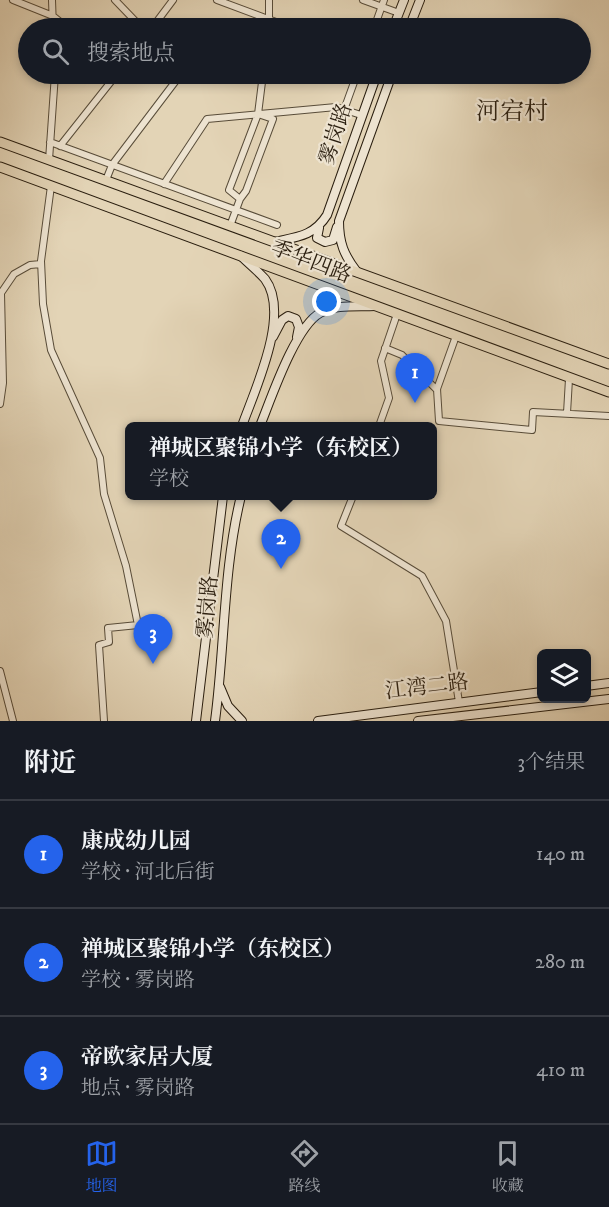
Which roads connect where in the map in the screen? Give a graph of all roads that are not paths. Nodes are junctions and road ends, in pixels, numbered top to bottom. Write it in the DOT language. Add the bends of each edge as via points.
graph roads {
  1 [pos="13,0"];
  2 [pos="52,0"];
  3 [pos="115,0"];
  4 [pos="173,0"];
  5 [pos="217,0"];
  6 [pos="269,0"];
  7 [pos="363,0"];
  8 [pos="404,0"];
  9 [pos="420,0"];
  10 [pos="383,3"];
  11 [pos="399,13"];
  12 [pos="53,16"];
  13 [pos="56,18"];
  14 [pos="132,18"];
  15 [pos="160,18"];
  16 [pos="265,18"];
  17 [pos="270,18"];
  18 [pos="378,18"];
  19 [pos="397,18"];
  20 [pos="413,18"];
  21 [pos="54,84"];
  22 [pos="109,84"];
  23 [pos="173,84"];
  24 [pos="262,84"];
  25 [pos="353,84"];
  26 [pos="372,84"];
  27 [pos="388,84"];
  28 [pos="344,110"];
  29 [pos="258,114"];
  30 [pos="361,115"];
  31 [pos="0,142"];
  32 [pos="50,142"];
  33 [pos="60,146"];
  34 [pos="49,160"];
  35 [pos="112,165"];
  36 [pos="0,167"];
  37 [pos="106,180"];
  38 [pos="164,184"];
  39 [pos="51,186"];
  40 [pos="240,199"];
  41 [pos="236,210"];
  42 [pos="339,221"];
  43 [pos="277,225"];
  44 [pos="230,226"];
  45 [pos="319,228"];
  46 [pos="274,242"];
  47 [pos="239,254"];
  48 [pos="41,264"];
  49 [pos="357,272"];
  50 [pos="377,306"];
  51 [pos="397,314"];
  52 [pos="456,336"];
  53 [pos="270,344"];
  54 [pos="295,346"];
  55 [pos="385,348"];
  56 [pos="609,364"];
  57 [pos="569,379"];
  58 [pos="437,390"];
  59 [pos="609,392"];
  60 [pos="0,404"];
  61 [pos="567,413"];
  62 [pos="609,416"];
  63 [pos="243,422"];
  64 [pos="262,422"];
  65 [pos="380,422"];
  66 [pos="222,500"];
  67 [pos="240,500"];
  68 [pos="351,500"];
  69 [pos="0,671"];
  70 [pos="609,683"];
  71 [pos="591,685"];
  72 [pos="220,687"];
  73 [pos="537,693"];
  74 [pos="609,699"];
  75 [pos="459,702"];
  76 [pos="13,721"];
  77 [pos="104,721"];
  78 [pos="196,721"];
  79 [pos="215,721"];
  80 [pos="242,721"];
  81 [pos="318,721"];
  82 [pos="418,721"];
  1 -- 12 [label="street"];
  2 -- 12 [label="street"];
  3 -- 14 [label="street"];
  4 -- 15 [label="street"];
  5 -- 16 [label="street"];
  6 -- 17 [label="street"];
  7 -- 10 [label="street"];
  8 -- 11 [label="main road"];
  9 -- 20 [label="main road"];
  10 -- 11 [label="street"];
  10 -- 18 [label="street"];
  11 -- 19 [label="main road"];
  12 -- 13 [label="street"];
  21 -- 32 [label="street"];
  22 -- 33 [label="street"];
  23 -- 35 [label="street"];
  24 -- 29 [label="street"];
  25 -- 28 [label="street"];
  26 -- 30 [label="main road, 雾岗路"];
  27 -- 42 [label="main road, 雾岗路"];
  28 -- 29 [label="street" via="336,107"];
  28 -- 30 [label="street"];
  29 -- 38 [label="street" via="207,119"];
  29 -- 40 [label="street" via="230,190"];
  29 -- 40 [label="street" via="273,119"];
  30 -- 45 [label="main road, 雾岗路" via="341,178"];
  31 -- 34 [label="main road, 季华四路"];
  32 -- 33 [label="street"];
  32 -- 34 [label="street"];
  33 -- 35 [label="street"];
  34 -- 37 [label="main road, 季华四路"];
  35 -- 37 [label="street"];
  35 -- 38 [label="street"];
  36 -- 39 [label="main road, 季华四路"];
  37 -- 44 [label="main road, 季华四路"];
  38 -- 41 [label="street"];
  39 -- 47 [label="main road, 季华四路"];
  39 -- 48 [label="street"];
  40 -- 41 [label="street"];
  41 -- 43 [label="street"];
  41 -- 44 [label="street"];
  42 -- 45 [label="main road" via="333,240 317,238"];
  42 -- 49 [label="main road, 雾岗路" via="339,239 345,256"];
  44 -- 46 [label="main road, 季华四路"];
  45 -- 46 [label="main road"];
  46 -- 49 [label="main road, 季华四路"];
  47 -- 50 [label="main road, 季华四路"];
  47 -- 53 [label="main road" via="266,280 275,306"];
  48 -- 60 [label="street" via="14,274 1,293"];
  48 -- 77 [label="street" via="51,350 100,458 104,494 126,566 138,625 108,628 109,642 99,645"];
  49 -- 56 [label="main road, 季华四路"];
  50 -- 51 [label="main road, 季华四路"];
  50 -- 54 [label="main road" via="339,307 319,313"];
  51 -- 52 [label="main road, 季华四路"];
  51 -- 55 [label="street"];
  52 -- 57 [label="main road, 季华四路"];
  52 -- 58 [label="street"];
  53 -- 54 [label="main road" via="288,316 296,319 298,327"];
  53 -- 63 [label="main road"];
  54 -- 64 [label="main road"];
  55 -- 58 [label="street" via="402,355"];
  55 -- 65 [label="street" via="381,361 389,398"];
  57 -- 59 [label="main road, 季华四路"];
  57 -- 61 [label="street"];
  58 -- 61 [label="street" via="438,421 532,430 533,412"];
  61 -- 62 [label="street"];
  66 -- 78 [label="main road, 雾岗路"];
  67 -- 72 [label="main road, 雾岗路" via="227,588"];
  68 -- 75 [label="street" via="341,526 422,576 446,621"];
  69 -- 76 [label="street"];
  70 -- 71 [label="main road"];
  72 -- 79 [label="main road, 雾岗路"];
  72 -- 80 [label="main road" via="228,706"];
  73 -- 75 [label="main road, 江湾二路"];
  74 -- 82 [label="main road, 江湾二路"];
  75 -- 81 [label="main road, 江湾二路"];
}
